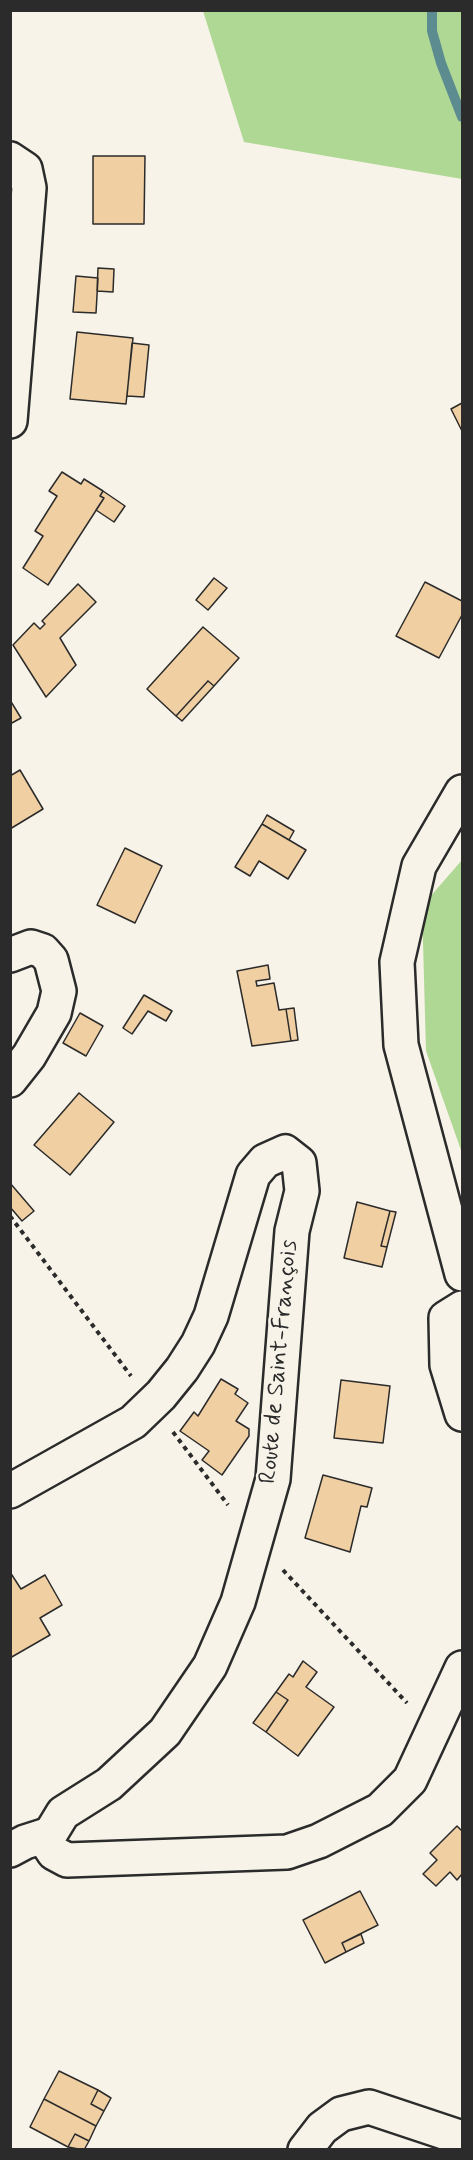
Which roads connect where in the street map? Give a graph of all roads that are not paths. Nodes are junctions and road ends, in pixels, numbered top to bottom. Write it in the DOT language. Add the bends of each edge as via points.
graph roads {
  1 [pos="10,159"];
  2 [pos="10,421"];
  3 [pos="462,792"];
  4 [pos="10,955"];
  5 [pos="10,1080"];
  6 [pos="462,1274"];
  7 [pos="462,1308"];
  8 [pos="462,1414"];
  9 [pos="10,1491"];
  10 [pos="462,1668"];
  11 [pos="50,1834"];
  12 [pos="10,1850"];
  13 [pos="462,2138"];
  14 [pos="305,2150"];
  1 -- 2 [label="main road" via="25,169 29,197"];
  3 -- 6 [label="main road" via="419,866 397,962 401,1045"];
  4 -- 5 [label="main road" via="31,947 43,951 51,960 59,991 54,1013"];
  7 -- 8 [label="main road" via="446,1318 447,1365"];
  9 -- 11 [label="main road, Route de Saint-François" via="133,1422 152,1404 182,1369 211,1316 253,1175 265,1161 285,1152 299,1163 302,1191 292,1231 273,1479 238,1602 210,1666 165,1732 109,1784 63,1813"];
  10 -- 11 [label="main road" via="410,1780 380,1810 319,1841 287,1852 68,1860 54,1853 46,1841"];
  11 -- 12 [label="main road"];
  13 -- 14 [label="main road" via="369,2107 341,2114 322,2128"];
}
